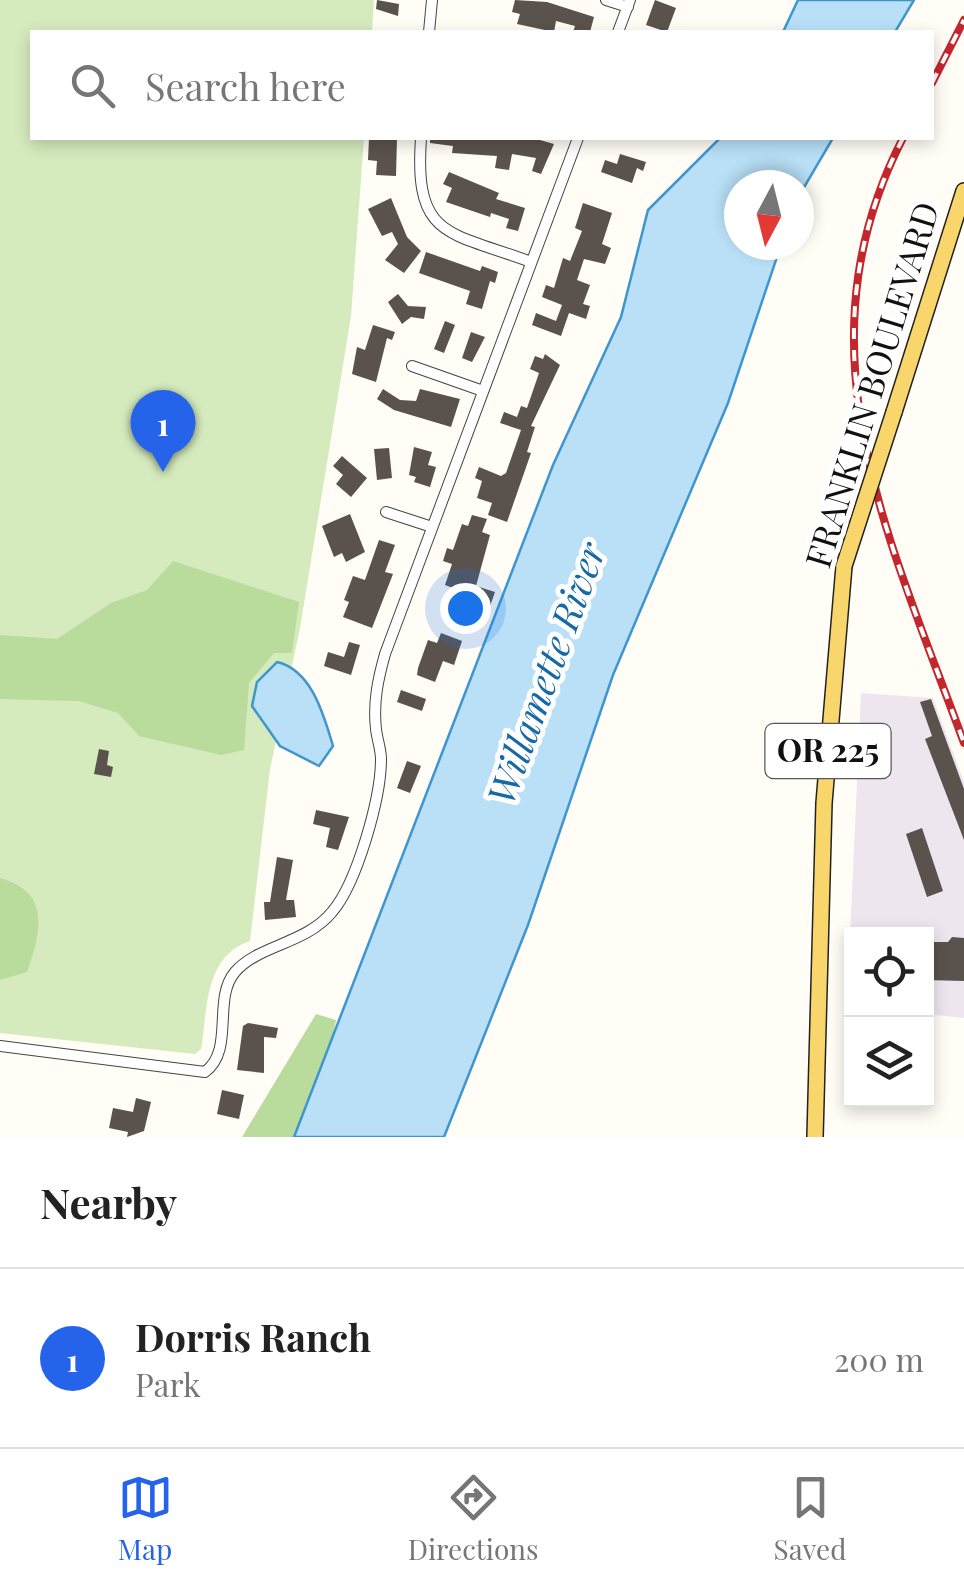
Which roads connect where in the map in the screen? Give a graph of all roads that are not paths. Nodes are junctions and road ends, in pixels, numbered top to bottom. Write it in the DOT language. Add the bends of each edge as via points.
graph roads {
  1 [pos="432,0"];
  2 [pos="606,0"];
  3 [pos="629,4"];
  4 [pos="429,30"];
  5 [pos="619,30"];
  6 [pos="421,140"];
  7 [pos="577,140"];
  8 [pos="964,191"];
  9 [pos="531,262"];
  10 [pos="412,366"];
  11 [pos="482,392"];
  12 [pos="386,512"];
  13 [pos="432,527"];
  14 [pos="0,1046"];
  15 [pos="816,1137"];
  1 -- 4 [label="street"];
  2 -- 3 [label="street"];
  3 -- 5 [label="street"];
  6 -- 9 [label="street" via="420,194 438,223"];
  7 -- 9 [label="street"];
  8 -- 15 [label="main road, FRANKLIN BOULEVARD / OR 225, bridge" via="844,566 824,803"];
  9 -- 11 [label="street"];
  10 -- 11 [label="street"];
  11 -- 13 [label="street"];
  12 -- 13 [label="street"];
  13 -- 14 [label="street" via="376,685 379,777 347,888 318,926 236,970 214,1065 205,1072"];
}
